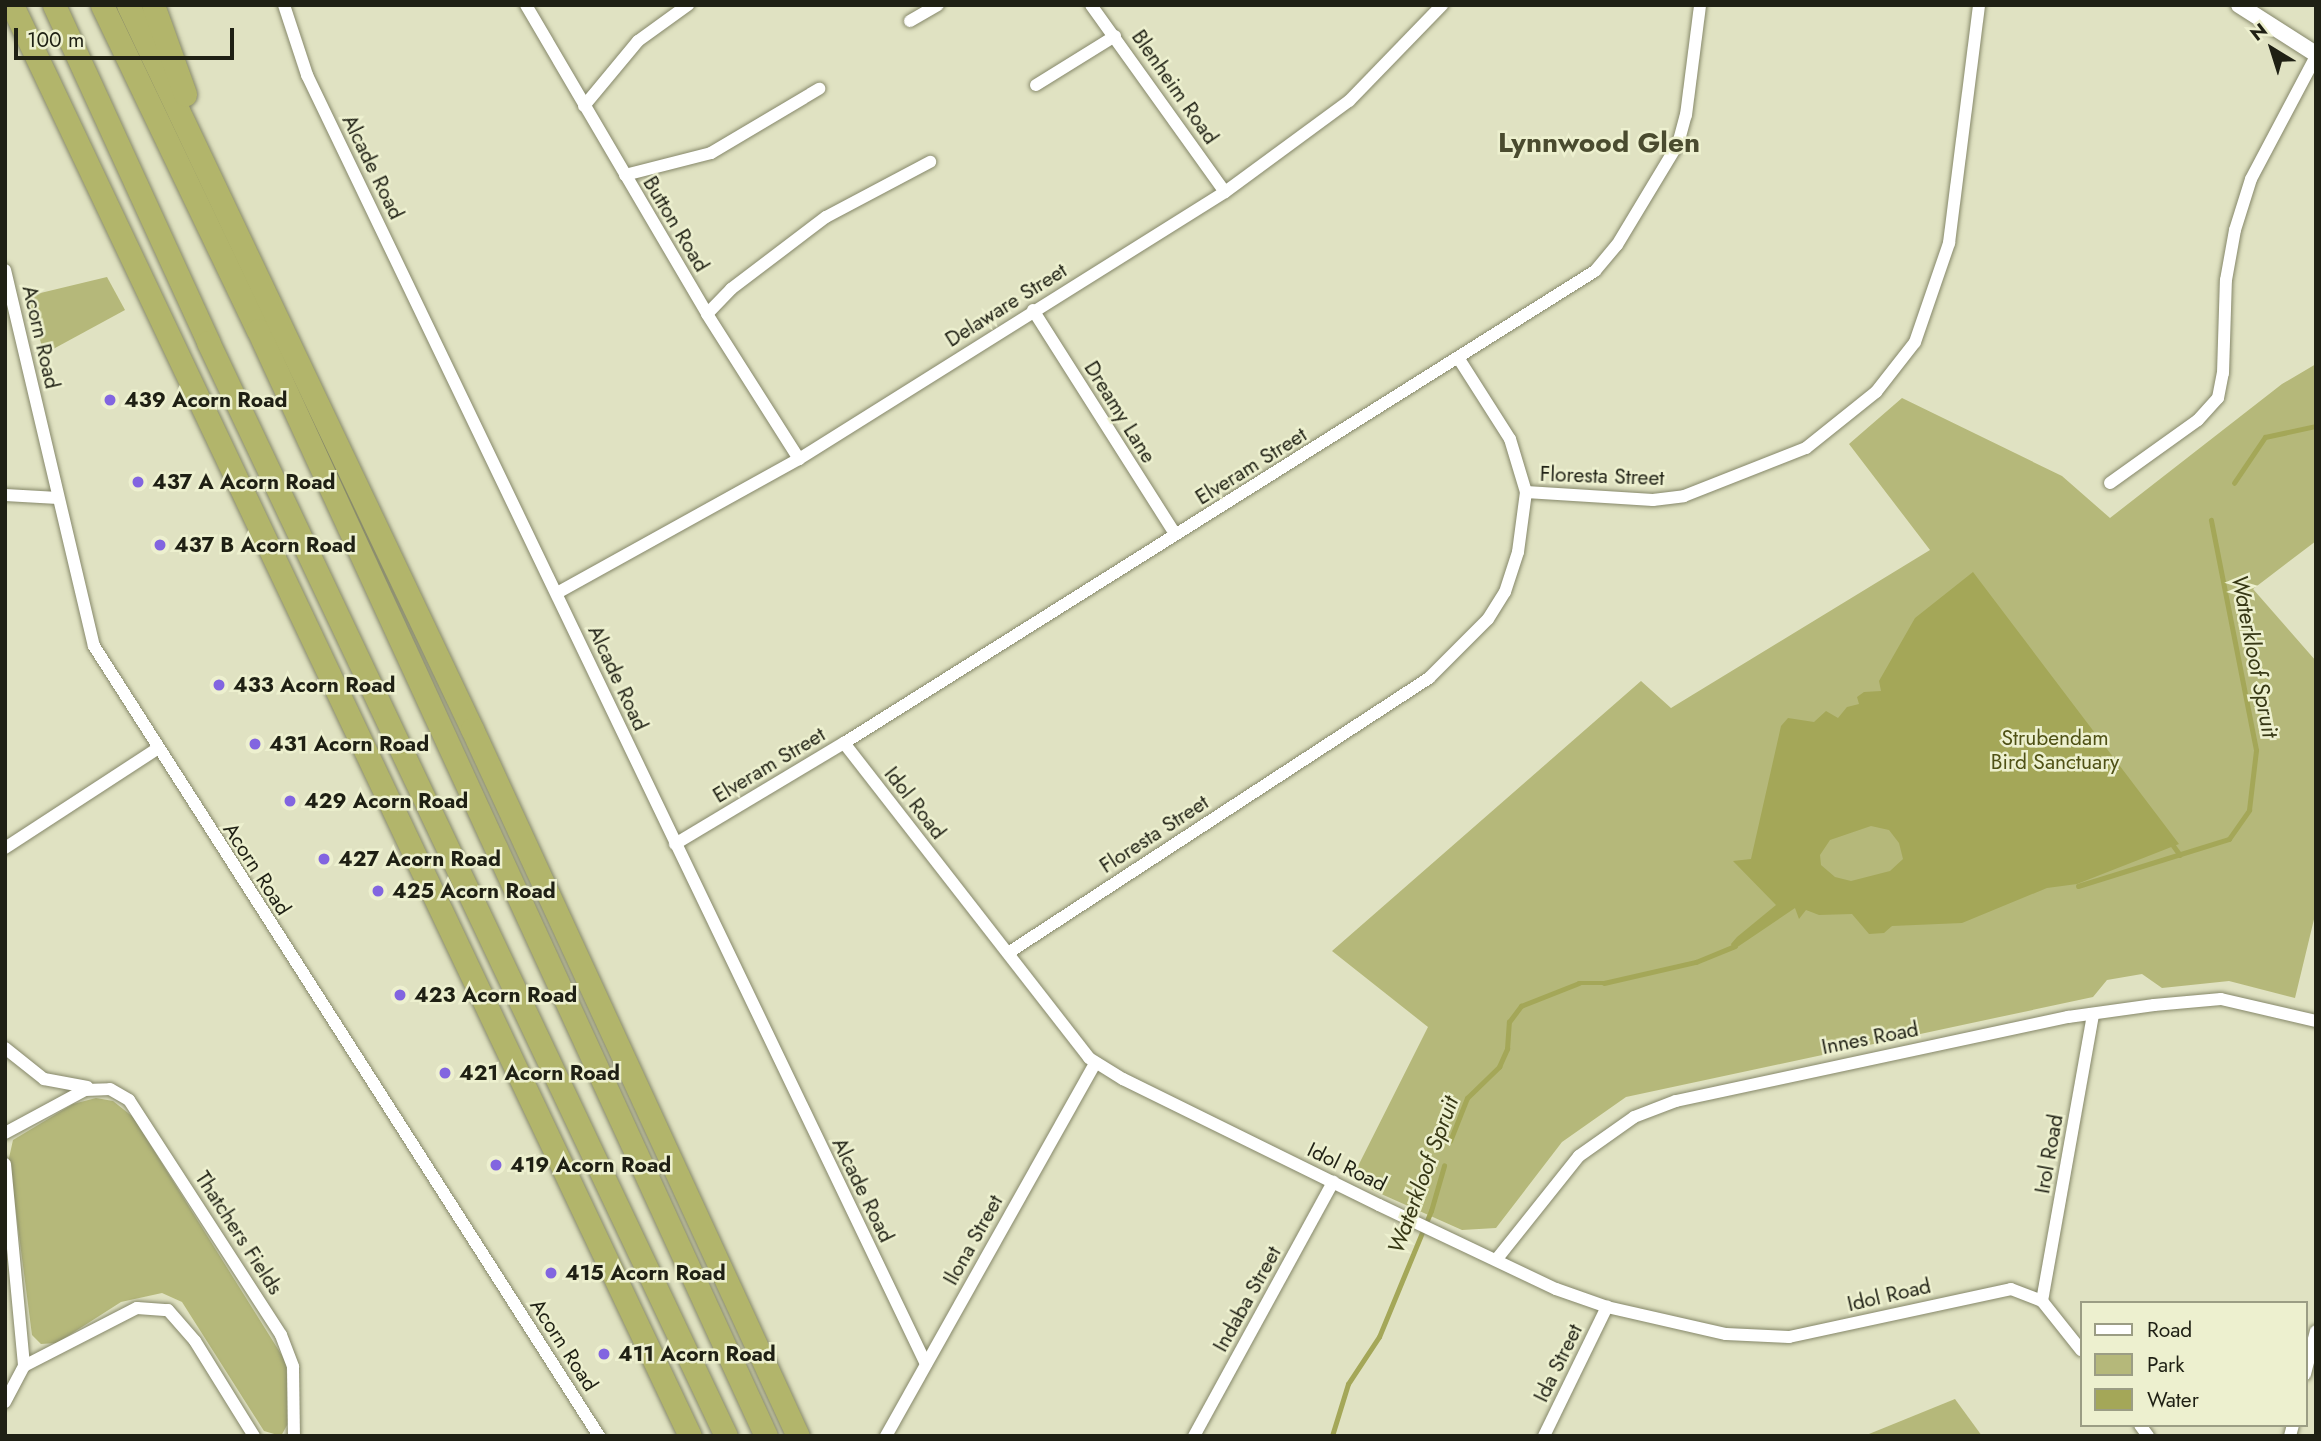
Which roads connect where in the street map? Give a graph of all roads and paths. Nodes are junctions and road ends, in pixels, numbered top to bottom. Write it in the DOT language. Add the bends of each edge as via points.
graph roads {
  1 [pos="12,5"];
  2 [pos="26,5"];
  3 [pos="54,5"];
  4 [pos="102,5"];
  5 [pos="128,5"];
  6 [pos="134,5"];
  7 [pos="153,5"];
  8 [pos="284,5"];
  9 [pos="526,5"];
  10 [pos="688,5"];
  11 [pos="938,5"];
  12 [pos="1091,5"];
  13 [pos="1442,5"];
  14 [pos="1700,5"];
  15 [pos="1979,5"];
  16 [pos="2239,5"];
  17 [pos="910,21"];
  18 [pos="1115,36"];
  19 [pos="2316,55"];
  20 [pos="163,81"];
  21 [pos="1036,85"];
  22 [pos="818,89"];
  23 [pos="584,106"];
  24 [pos="930,162"];
  25 [pos="90,173"];
  26 [pos="625,176"];
  27 [pos="1226,192"];
  28 [pos="5,270"];
  29 [pos="1033,310"];
  30 [pos="707,314"];
  31 [pos="281,321"];
  32 [pos="1459,359"];
  33 [pos="799,459"];
  34 [pos="2110,483"];
  35 [pos="1526,492"];
  36 [pos="5,495"];
  37 [pos="58,498"];
  38 [pos="1175,534"];
  39 [pos="557,593"];
  40 [pos="844,743"];
  41 [pos="157,748"];
  42 [pos="675,844"];
  43 [pos="5,848"];
  44 [pos="1008,953"];
  45 [pos="2093,1014"];
  46 [pos="2316,1021"];
  47 [pos="5,1048"];
  48 [pos="1095,1063"];
  49 [pos="91,1088"];
  50 [pos="5,1132"];
  51 [pos="5,1164"];
  52 [pos="1334,1182"];
  53 [pos="1496,1260"];
  54 [pos="2042,1301"];
  55 [pos="1607,1307"];
  56 [pos="2316,1331"];
  57 [pos="2080,1349"];
  58 [pos="926,1364"];
  59 [pos="24,1366"];
  60 [pos="2307,1366"];
  61 [pos="778,1388"];
  62 [pos="5,1402"];
  63 [pos="254,1436"];
  64 [pos="294,1436"];
  65 [pos="599,1436"];
  66 [pos="690,1436"];
  67 [pos="726,1436"];
  68 [pos="766,1436"];
  69 [pos="798,1436"];
  70 [pos="805,1436"];
  71 [pos="886,1436"];
  72 [pos="1194,1436"];
  73 [pos="1544,1436"];
  1 -- 25 [label="highway"];
  2 -- 25 [label="highway"];
  3 -- 67 [label="highway" via="208,342"];
  4 -- 68 [label="highway" via="258,330"];
  5 -- 20 [label="highway"];
  6 -- 20 [label="highway"];
  7 -- 31 [label="highway" via="180,83"];
  8 -- 39 [label="street, Alcade Road" via="307,75"];
  9 -- 23 [label="street, Button Road"];
  10 -- 23 [label="street" via="638,41 604,76"];
  11 -- 17 [label="street"];
  12 -- 18 [label="street, Blenheim Road"];
  13 -- 27 [label="street, Delaware Street" via="1349,101"];
  14 -- 32 [label="street, Elveram Street" via="1681,134 1664,172 1617,245 1576,286"];
  15 -- 35 [label="street, Floresta Street" via="1949,243 1915,342 1886,382 1806,449 1696,492 1660,500"];
  16 -- 19 [label="street"];
  18 -- 21 [label="street"];
  18 -- 27 [label="street, Blenheim Road"];
  19 -- 34 [label="street" via="2251,179 2235,230 2226,280 2218,398 2198,420"];
  20 -- 31 [label="highway"];
  22 -- 26 [label="street" via="712,153"];
  23 -- 26 [label="street, Button Road"];
  24 -- 30 [label="street" via="826,217 731,289"];
  25 -- 66 [label="highway"];
  26 -- 30 [label="street, Button Road"];
  27 -- 29 [label="street, Delaware Street"];
  28 -- 37 [label="street, Acorn Road"];
  29 -- 33 [label="street, Delaware Street"];
  29 -- 38 [label="street, Dreamy Lane"];
  30 -- 33 [label="street, Button Road"];
  31 -- 61 [label="highway"];
  32 -- 35 [label="street" via="1510,439"];
  32 -- 38 [label="street, Elveram Street"];
  33 -- 39 [label="street, Delaware Street"];
  35 -- 44 [label="street, Floresta Street" via="1518,552 1505,592 1479,628 1429,678"];
  36 -- 37 [label="street"];
  37 -- 41 [label="street, Acorn Road" via="94,646"];
  38 -- 40 [label="street, Elveram Street"];
  39 -- 42 [label="street, Alcade Road"];
  40 -- 42 [label="street, Elveram Street"];
  40 -- 44 [label="street, Idol Road"];
  41 -- 43 [label="street"];
  41 -- 65 [label="street, Acorn Road"];
  42 -- 58 [label="street, Alcade Road"];
  44 -- 48 [label="street, Idol Road"];
  45 -- 46 [label="street, Innes Road" via="2221,999"];
  45 -- 53 [label="street, Innes Road" via="1755,1081 1653,1109 1612,1130 1569,1165"];
  45 -- 54 [label="street, Irol Road"];
  47 -- 49 [label="street, Thatchers Fields" via="54,1083"];
  48 -- 52 [label="street, Idol Road"];
  48 -- 58 [label="street, Ilona Street"];
  49 -- 50 [label="street"];
  49 -- 64 [label="street, Thatchers Fields" via="110,1090 134,1105 281,1335 293,1367"];
  51 -- 59 [label="street"];
  52 -- 53 [label="street, Idol Road"];
  52 -- 72 [label="street, Indaba Street"];
  53 -- 55 [label="street, Idol Road"];
  54 -- 55 [label="street, Idol Road" via="2025,1292 2003,1289 1769,1339"];
  54 -- 57 [label="street"];
  55 -- 73 [label="street, Ida Street"];
  56 -- 60 [label="street"];
  58 -- 71 [label="street, Ilona Street"];
  59 -- 62 [label="street"];
  59 -- 63 [label="street" via="136,1308 168,1310 195,1341"];
  61 -- 69 [label="highway"];
  61 -- 70 [label="highway"];
}
